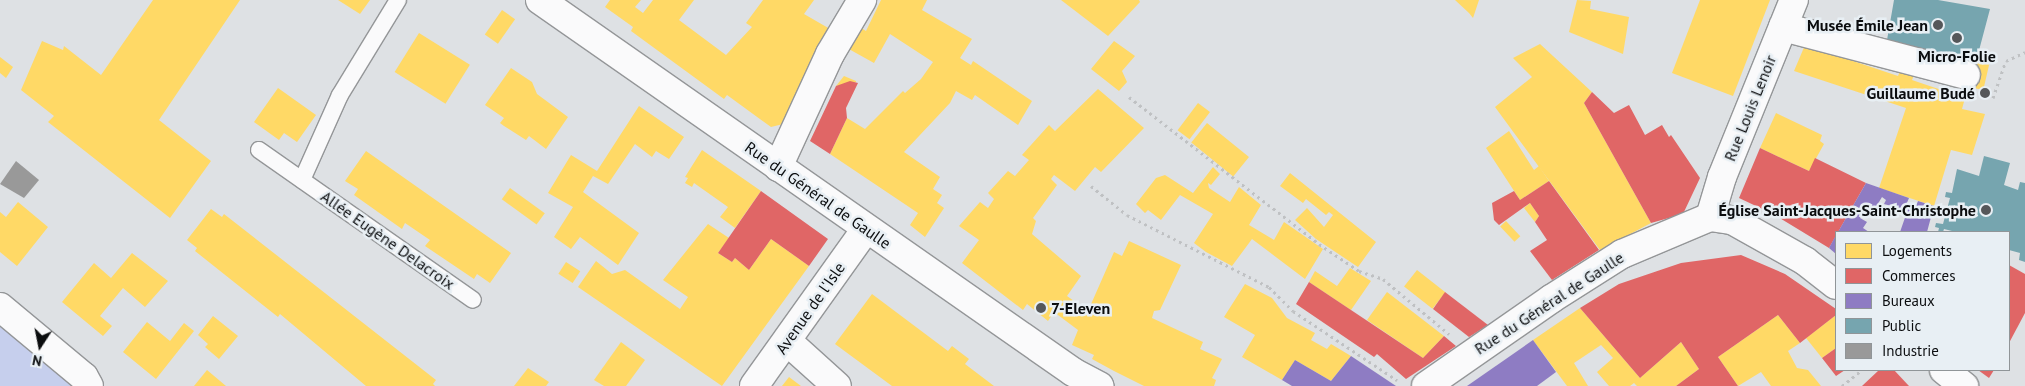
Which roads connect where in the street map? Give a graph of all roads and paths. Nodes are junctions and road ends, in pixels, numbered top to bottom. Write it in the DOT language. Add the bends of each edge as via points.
graph roads {
  1 [pos="398,0"];
  2 [pos="540,0"];
  3 [pos="862,0"];
  4 [pos="1794,0"];
  5 [pos="1783,27"];
  6 [pos="2025,52"];
  7 [pos="1966,75"];
  8 [pos="1999,83"];
  9 [pos="1129,97"];
  10 [pos="258,150"];
  11 [pos="778,167"];
  12 [pos="302,180"];
  13 [pos="1091,186"];
  14 [pos="1710,217"];
  15 [pos="866,229"];
  16 [pos="1835,284"];
  17 [pos="473,300"];
  18 [pos="0,307"];
  19 [pos="787,341"];
  20 [pos="1472,354"];
  21 [pos="1861,371"];
  22 [pos="1945,371"];
  23 [pos="1068,379"];
  24 [pos="89,386"];
  25 [pos="754,386"];
  26 [pos="837,386"];
  27 [pos="1099,386"];
  28 [pos="1404,386"];
  29 [pos="1426,386"];
  30 [pos="1842,386"];
  31 [pos="1964,386"];
  1 -- 12 [label="lane" via="340,95"];
  2 -- 11 [label="street, Rue du Général de Gaulle"];
  3 -- 11 [label="street" via="830,54"];
  4 -- 5 [label="street, Rue Louis Lenoir"];
  5 -- 7 [label="street"];
  5 -- 14 [label="street, Rue Louis Lenoir" via="1722,177"];
  6 -- 8 [label="path" via="2006,61"];
  9 -- 20 [label="path" via="1319,244 1360,272 1383,279"];
  10 -- 12 [label="lane, Allée Eugène Delacroix"];
  11 -- 15 [label="street, Rue du Général de Gaulle"];
  12 -- 17 [label="lane, Allée Eugène Delacroix"];
  13 -- 28 [label="path" via="1127,215 1269,288 1293,311"];
  14 -- 16 [label="street" via="1732,220 1805,261"];
  14 -- 20 [label="street, Rue du Général de Gaulle" via="1622,254"];
  15 -- 19 [label="street, Avenue de l'Isle"];
  15 -- 23 [label="street, Rue du Général de Gaulle"];
  18 -- 24 [label="street" via="84,377"];
  19 -- 25 [label="street, Avenue de l'Isle"];
  19 -- 26 [label="street"];
  20 -- 29 [label="street, Rue du Général de Gaulle"];
  21 -- 30 [label="path"];
  22 -- 31 [label="street"];
  23 -- 27 [label="street, Rue du Général de Gaulle"];
}
